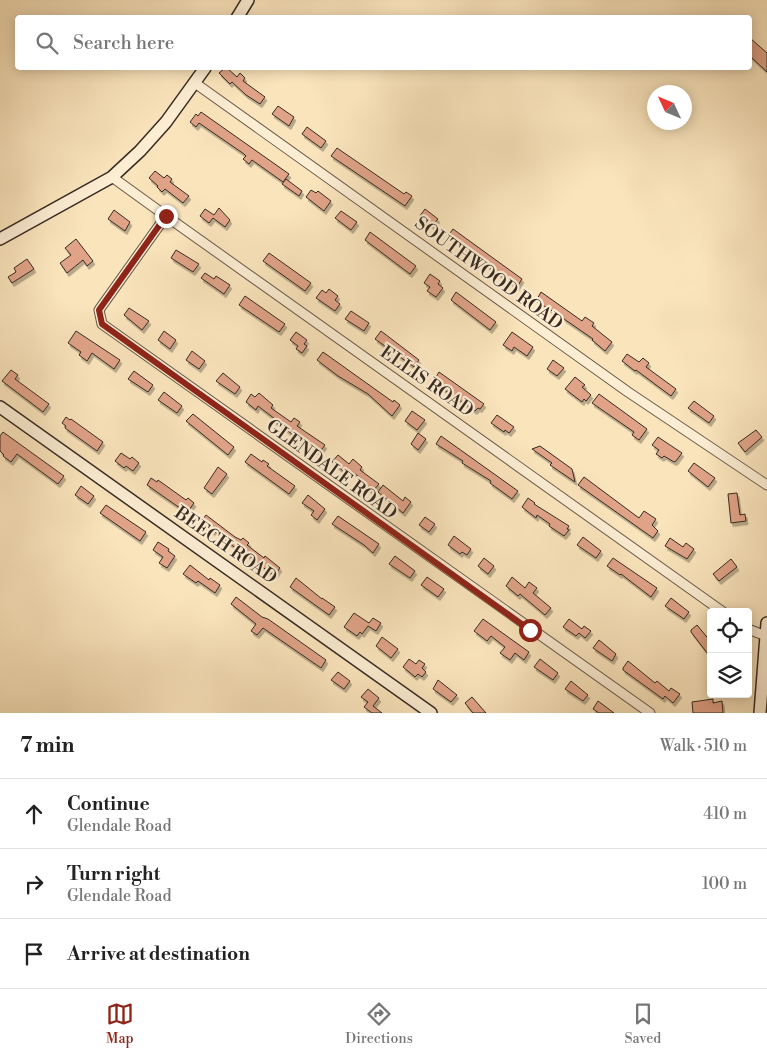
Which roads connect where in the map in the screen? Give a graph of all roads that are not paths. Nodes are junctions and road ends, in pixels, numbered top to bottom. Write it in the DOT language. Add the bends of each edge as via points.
graph roads {
  1 [pos="248,0"];
  2 [pos="239,15"];
  3 [pos="204,70"];
  4 [pos="195,83"];
  5 [pos="112,177"];
  6 [pos="166,216"];
  7 [pos="0,239"];
  8 [pos="0,407"];
  9 [pos="767,485"];
  10 [pos="717,608"];
  11 [pos="767,623"];
  12 [pos="752,630"];
  13 [pos="766,636"];
  14 [pos="431,713"];
  15 [pos="650,713"];
  16 [pos="760,713"];
  1 -- 2 [label="street"];
  3 -- 4 [label="street"];
  4 -- 5 [label="street" via="147,144"];
  4 -- 9 [label="street, SOUTHWOOD ROAD" via="628,392"];
  5 -- 6 [label="street, ELLIS ROAD"];
  5 -- 7 [label="street"];
  6 -- 10 [label="street, ELLIS ROAD"];
  6 -- 15 [label="street, GLENDALE ROAD" via="99,310 102,324"];
  8 -- 14 [label="street, BEECH ROAD"];
  11 -- 13 [label="street"];
  12 -- 13 [label="street"];
  13 -- 16 [label="street"];
}
